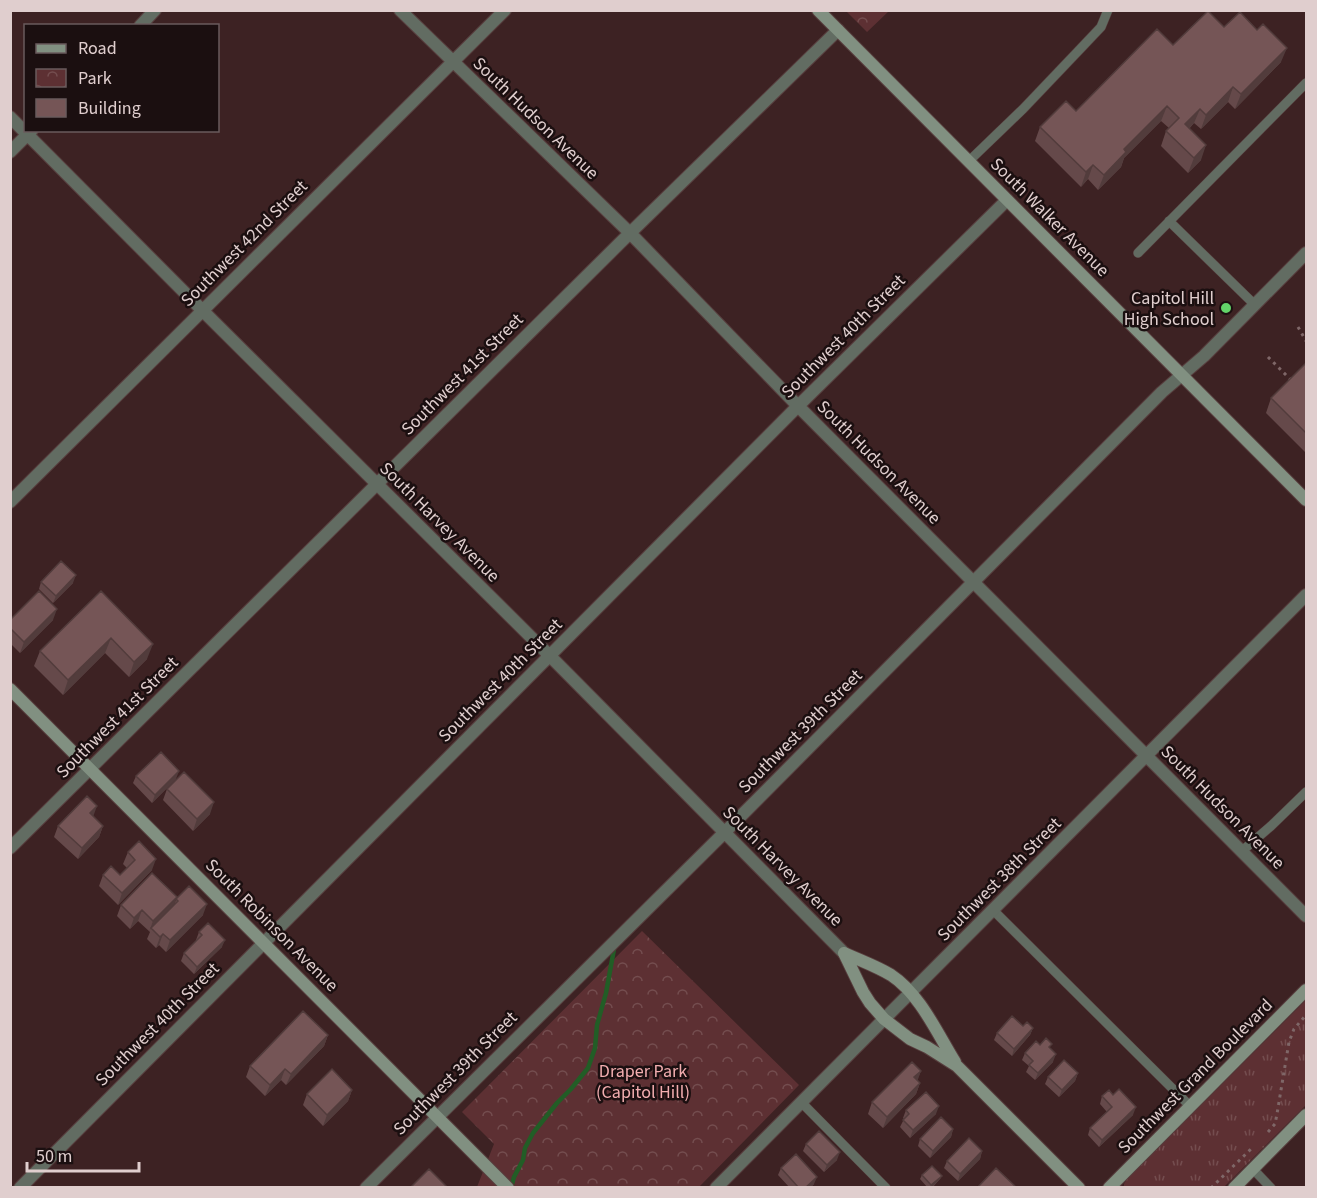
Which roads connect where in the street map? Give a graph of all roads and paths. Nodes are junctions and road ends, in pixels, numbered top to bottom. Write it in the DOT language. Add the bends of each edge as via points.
graph roads {
  1 [pos="155,10"];
  2 [pos="400,10"];
  3 [pos="505,10"];
  4 [pos="818,10"];
  5 [pos="1108,10"];
  6 [pos="142,24"];
  7 [pos="838,30"];
  8 [pos="452,62"];
  9 [pos="1306,83"];
  10 [pos="10,117"];
  11 [pos="24,128"];
  12 [pos="30,133"];
  13 [pos="10,152"];
  14 [pos="969,161"];
  15 [pos="1007,200"];
  16 [pos="1169,221"];
  17 [pos="630,233"];
  18 [pos="1138,253"];
  19 [pos="1306,253"];
  20 [pos="1255,305"];
  21 [pos="202,310"];
  22 [pos="1298,327"];
  23 [pos="1306,341"];
  24 [pos="1268,357"];
  25 [pos="1182,375"];
  26 [pos="1294,384"];
  27 [pos="798,406"];
  28 [pos="377,484"];
  29 [pos="1306,500"];
  30 [pos="10,502"];
  31 [pos="974,582"];
  32 [pos="1306,595"];
  33 [pos="550,656"];
  34 [pos="10,689"];
  35 [pos="1147,756"];
  36 [pos="90,769"];
  37 [pos="1306,792"];
  38 [pos="724,833"];
  39 [pos="10,848"];
  40 [pos="1242,851"];
  41 [pos="993,910"];
  42 [pos="1306,916"];
  43 [pos="264,942"];
  44 [pos="844,953"];
  45 [pos="1306,990"];
  46 [pos="910,993"];
  47 [pos="1306,1015"];
  48 [pos="884,1019"];
  49 [pos="957,1066"];
  50 [pos="801,1102"];
  51 [pos="1190,1106"];
  52 [pos="1306,1115"];
  53 [pos="437,1116"];
  54 [pos="1264,1137"];
  55 [pos="1255,1145"];
  56 [pos="1253,1169"];
  57 [pos="20,1188"];
  58 [pos="366,1188"];
  59 [pos="508,1188"];
  60 [pos="716,1188"];
  61 [pos="886,1188"];
  62 [pos="1079,1188"];
  63 [pos="1109,1188"];
  64 [pos="1211,1188"];
  65 [pos="1234,1188"];
  66 [pos="1271,1188"];
  1 -- 6 [label="street"];
  2 -- 8 [label="street, South Hudson Avenue"];
  3 -- 8 [label="street, Southwest 42nd Street"];
  4 -- 7 [label="street, South Walker Avenue"];
  5 -- 14 [label="lane" via="1101,27"];
  7 -- 14 [label="street, South Walker Avenue"];
  7 -- 17 [label="street, Southwest 41st Street"];
  8 -- 17 [label="street, South Hudson Avenue"];
  8 -- 21 [label="street, Southwest 42nd Street"];
  9 -- 16 [label="lane"];
  10 -- 11 [label="street, South Harvey Avenue"];
  12 -- 13 [label="street"];
  12 -- 21 [label="street, South Harvey Avenue"];
  14 -- 15 [label="street, South Walker Avenue"];
  15 -- 25 [label="street, South Walker Avenue"];
  15 -- 27 [label="street, Southwest 40th Street"];
  16 -- 18 [label="lane"];
  16 -- 20 [label="lane"];
  17 -- 27 [label="street, South Hudson Avenue"];
  17 -- 28 [label="street, Southwest 41st Street"];
  19 -- 20 [label="street, Southwest 39th Street"];
  20 -- 25 [label="street, Southwest 39th Street"];
  21 -- 28 [label="street, South Harvey Avenue"];
  21 -- 30 [label="street, Southwest 42nd Street"];
  22 -- 23 [label="path"];
  24 -- 26 [label="path"];
  25 -- 29 [label="street, South Walker Avenue"];
  25 -- 31 [label="street, Southwest 39th Street"];
  27 -- 31 [label="street, South Hudson Avenue"];
  27 -- 33 [label="street, Southwest 40th Street"];
  28 -- 33 [label="street, South Harvey Avenue"];
  28 -- 36 [label="street, Southwest 41st Street"];
  31 -- 35 [label="street, South Hudson Avenue"];
  31 -- 38 [label="street, Southwest 39th Street"];
  32 -- 35 [label="street, Southwest 38th Street"];
  33 -- 38 [label="street, South Harvey Avenue"];
  33 -- 43 [label="street, Southwest 40th Street"];
  34 -- 36 [label="street, South Robinson Avenue"];
  35 -- 40 [label="street, South Hudson Avenue"];
  35 -- 41 [label="street, Southwest 38th Street"];
  36 -- 39 [label="street, Southwest 41st Street"];
  36 -- 43 [label="street, South Robinson Avenue"];
  37 -- 40 [label="lane"];
  38 -- 44 [label="street, South Harvey Avenue"];
  38 -- 53 [label="street, Southwest 39th Street"];
  40 -- 42 [label="street, South Hudson Avenue"];
  41 -- 46 [label="street, Southwest 38th Street"];
  41 -- 51 [label="lane"];
  43 -- 53 [label="street, South Robinson Avenue"];
  43 -- 57 [label="street, Southwest 40th Street"];
  44 -- 46 [label="street, South Harvey Avenue" via="891,976"];
  44 -- 48 [label="street, South Harvey Avenue" via="863,992"];
  45 -- 51 [label="street, Southwest Grand Boulevard"];
  46 -- 48 [label="street, Southwest 38th Street"];
  46 -- 49 [label="street, South Harvey Avenue"];
  47 -- 54 [label="path" via="1289,1042 1275,1124"];
  48 -- 49 [label="street, South Harvey Avenue"];
  48 -- 50 [label="street, Southwest 38th Street"];
  49 -- 62 [label="street, South Harvey Avenue"];
  50 -- 60 [label="street, Southwest 38th Street"];
  50 -- 61 [label="lane"];
  51 -- 63 [label="street, Southwest Grand Boulevard"];
  52 -- 56 [label="street"];
  53 -- 58 [label="street, Southwest 39th Street"];
  53 -- 59 [label="street, South Robinson Avenue"];
  55 -- 64 [label="path"];
  56 -- 65 [label="street"];
  56 -- 66 [label="lane"];
}
